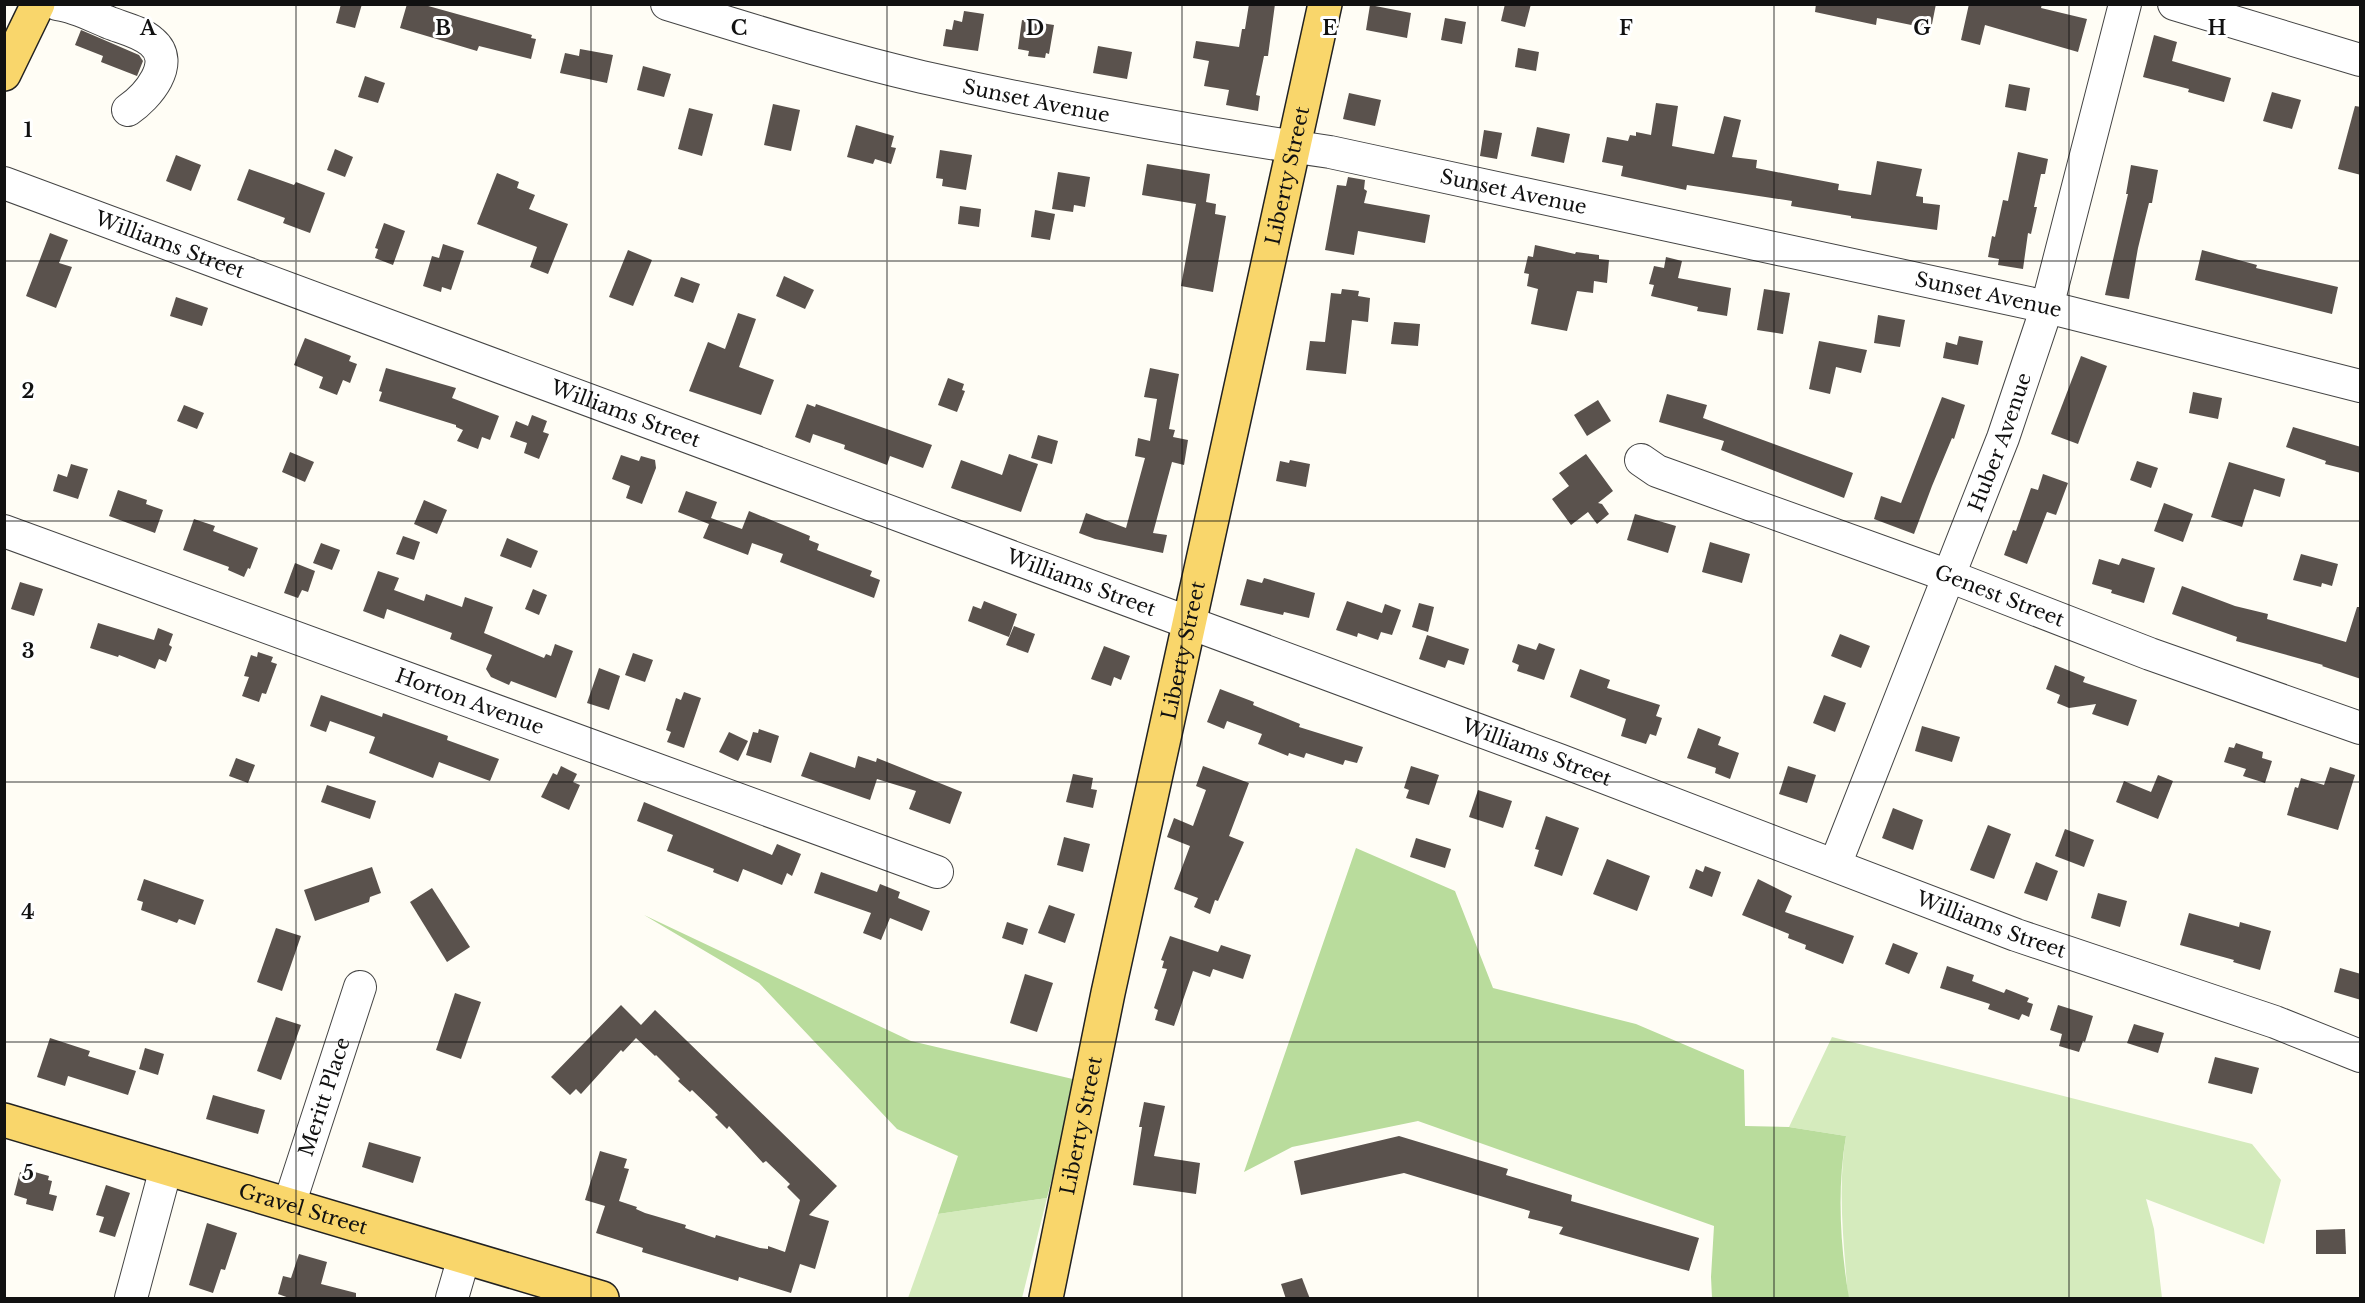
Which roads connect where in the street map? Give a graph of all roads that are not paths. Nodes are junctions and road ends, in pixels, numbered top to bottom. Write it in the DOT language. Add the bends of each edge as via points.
graph roads {
  1 [pos="38,4"];
  2 [pos="57,4"];
  3 [pos="667,4"];
  4 [pos="1324,4"];
  5 [pos="2125,4"];
  6 [pos="2174,4"];
  7 [pos="2361,60"];
  8 [pos="4,74"];
  9 [pos="128,110"];
  10 [pos="1292,147"];
  11 [pos="4,183"];
  12 [pos="2047,307"];
  13 [pos="2361,386"];
  14 [pos="1641,460"];
  15 [pos="4,531"];
  16 [pos="1949,576"];
  17 [pos="1190,624"];
  18 [pos="2361,728"];
  19 [pos="1835,865"];
  20 [pos="937,872"];
  21 [pos="360,987"];
  22 [pos="2361,1056"];
  23 [pos="4,1120"];
  24 [pos="166,1168"];
  25 [pos="289,1205"];
  26 [pos="464,1257"];
  27 [pos="132,1299"];
  28 [pos="452,1299"];
  29 [pos="602,1299"];
  30 [pos="1046,1299"];
  1 -- 8 [label="main road"];
  2 -- 9 [label="street" via="140,35 160,51 162,63 151,88"];
  3 -- 10 [label="street, Sunset Avenue" via="920,76"];
  4 -- 10 [label="main road, Liberty Street"];
  5 -- 12 [label="street, Huber Avenue"];
  6 -- 7 [label="street"];
  10 -- 12 [label="street, Sunset Avenue"];
  10 -- 17 [label="main road, Liberty Street"];
  11 -- 17 [label="street, Williams Street"];
  12 -- 13 [label="street, Sunset Avenue"];
  12 -- 16 [label="street, Huber Avenue" via="2003,438"];
  14 -- 16 [label="street, Genest Street" via="1658,471"];
  15 -- 20 [label="street, Horton Avenue"];
  16 -- 18 [label="street, Genest Street" via="2161,658"];
  16 -- 19 [label="street, Huber Avenue"];
  17 -- 19 [label="street, Williams Street"];
  17 -- 30 [label="main road, Liberty Street" via="1108,993"];
  19 -- 22 [label="street, Williams Street" via="2016,935 2275,1022"];
  21 -- 25 [label="street, Meritt Place"];
  23 -- 24 [label="main road, Gravel Street"];
  24 -- 25 [label="main road, Gravel Street"];
  24 -- 27 [label="street"];
  25 -- 26 [label="main road, Gravel Street"];
  26 -- 28 [label="street"];
  26 -- 29 [label="main road, Gravel Street"];
}
